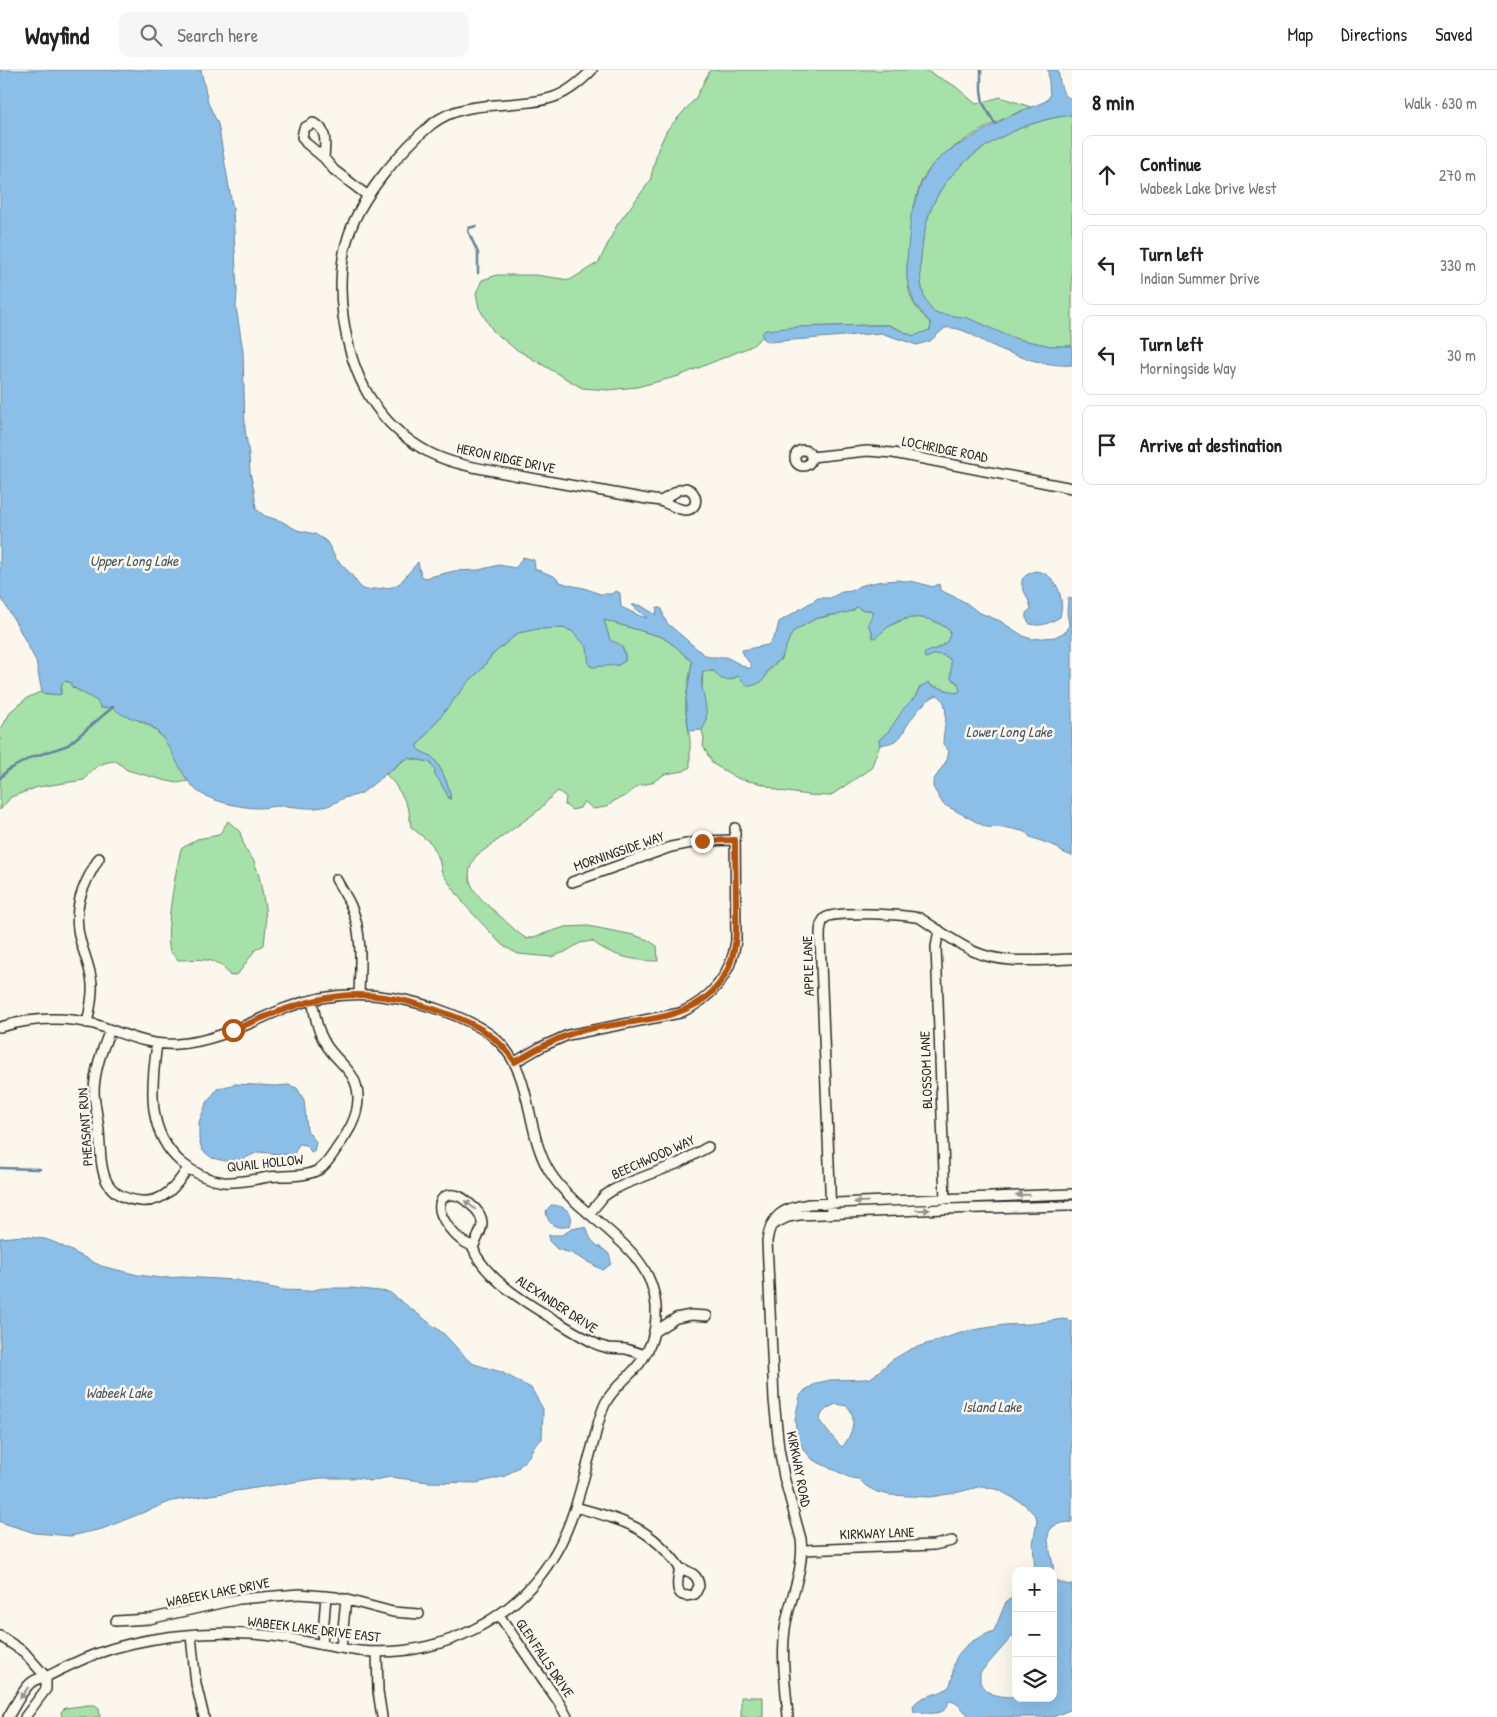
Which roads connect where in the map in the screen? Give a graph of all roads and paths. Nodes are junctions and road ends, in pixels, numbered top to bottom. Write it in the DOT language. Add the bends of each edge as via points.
graph roads {
  1 [pos="592,70"];
  2 [pos="324,158"];
  3 [pos="368,196"];
  4 [pos="811,457"];
  5 [pos="1072,488"];
  6 [pos="661,501"];
  7 [pos="735,828"];
  8 [pos="735,840"];
  9 [pos="99,858"];
  10 [pos="336,879"];
  11 [pos="572,882"];
  12 [pos="939,930"];
  13 [pos="1072,959"];
  14 [pos="359,994"];
  15 [pos="312,1000"];
  16 [pos="87,1023"];
  17 [pos="0,1027"];
  18 [pos="110,1030"];
  19 [pos="157,1044"];
  20 [pos="515,1062"];
  21 [pos="708,1147"];
  22 [pos="188,1168"];
  23 [pos="1072,1194"];
  24 [pos="945,1198"];
  25 [pos="831,1204"];
  26 [pos="1072,1205"];
  27 [pos="945,1209"];
  28 [pos="588,1214"];
  29 [pos="831,1214"];
  30 [pos="772,1225"];
  31 [pos="473,1247"];
  32 [pos="707,1316"];
  33 [pos="654,1332"];
  34 [pos="645,1355"];
  35 [pos="575,1506"];
  36 [pos="952,1541"];
  37 [pos="802,1550"];
  38 [pos="680,1568"];
  39 [pos="326,1596"];
  40 [pos="346,1599"];
  41 [pos="419,1614"];
  42 [pos="499,1615"];
  43 [pos="116,1621"];
  44 [pos="0,1636"];
  45 [pos="191,1636"];
  46 [pos="322,1645"];
  47 [pos="341,1648"];
  48 [pos="377,1652"];
  49 [pos="46,1677"];
  50 [pos="8,1717"];
  51 [pos="25,1717"];
  52 [pos="204,1717"];
  53 [pos="382,1717"];
  54 [pos="567,1717"];
  55 [pos="788,1717"];
  1 -- 3 [label="street, HERON RIDGE DRIVE" via="555,97 464,109 447,115 406,149"];
  2 -- 3 [label="street" via="334,170"];
  3 -- 6 [label="street, HERON RIDGE DRIVE" via="346,242 341,274 342,301 353,365 369,396 391,424 410,441 460,464"];
  4 -- 5 [label="street, LOCHRIDGE ROAD" via="867,451 893,453"];
  7 -- 8 [label="street"];
  8 -- 11 [label="street, MORNINGSIDE WAY" via="702,841 671,847"];
  8 -- 20 [label="street" via="734,950 725,975 708,996 695,1006 672,1015 568,1035"];
  9 -- 16 [label="street" via="83,885 77,914 80,939 92,981"];
  10 -- 14 [label="street" via="357,923"];
  12 -- 13 [label="street, APPLE LANE" via="972,950 998,959"];
  12 -- 24 [label="street, BLOSSOM LANE" via="936,948"];
  12 -- 25 [label="street, APPLE LANE" via="920,918 891,914 831,915 822,923"];
  14 -- 15 [label="street, WABEEK LAKE DRIVE EAST"];
  14 -- 20 [label="street, WABEEK LAKE DRIVE EAST" via="411,1001 468,1022 498,1041"];
  15 -- 19 [label="street, WABEEK LAKE DRIVE EAST" via="213,1038"];
  15 -- 22 [label="street, QUAIL HOLLOW" via="321,1036 354,1078 358,1092 353,1122 331,1156 321,1168 305,1174 235,1182 214,1180"];
  16 -- 17 [label="street, WABEEK LAKE DRIVE EAST" via="42,1019"];
  16 -- 18 [label="street, WABEEK LAKE DRIVE EAST"];
  18 -- 19 [label="street, WABEEK LAKE DRIVE EAST"];
  18 -- 22 [label="street, PHEASANT RUN" via="94,1085 104,1178 120,1195 148,1201 172,1190"];
  19 -- 22 [label="street, QUAIL HOLLOW" via="152,1089 156,1124 167,1148"];
  20 -- 28 [label="street, WABEEK LAKE DRIVE EAST" via="542,1159 562,1189"];
  21 -- 28 [label="street, BEECHWOOD WAY" via="679,1163 613,1190"];
  23 -- 24 [label="street, one-way"];
  24 -- 25 [label="street, one-way"];
  24 -- 27 [label="street, BLOSSOM LANE"];
  25 -- 29 [label="street, APPLE LANE"];
  25 -- 30 [label="street" via="810,1204 786,1210"];
  26 -- 27 [label="street"];
  29 -- 27 [label="street, one-way"];
  28 -- 33 [label="street, WABEEK LAKE DRIVE EAST" via="633,1254 647,1272 655,1299"];
  29 -- 30 [label="street" via="788,1217"];
  30 -- 37 [label="street, KIRKWAY ROAD" via="767,1252 776,1423 784,1477"];
  31 -- 31 [label="street, ALEXANDER DRIVE, one-way" via="482,1226 479,1212 460,1196 443,1198 441,1212 447,1224 462,1241"];
  31 -- 34 [label="street, ALEXANDER DRIVE" via="476,1255 502,1284 536,1308 598,1345"];
  32 -- 33 [label="street" via="682,1316"];
  33 -- 34 [label="street, WABEEK LAKE DRIVE EAST"];
  34 -- 35 [label="street, WABEEK LAKE DRIVE EAST" via="633,1372 615,1388 603,1408"];
  35 -- 38 [label="street" via="616,1518 644,1531"];
  35 -- 42 [label="street, WABEEK LAKE DRIVE EAST" via="565,1534 545,1569 522,1596"];
  36 -- 37 [label="street, KIRKWAY LANE" via="934,1545"];
  37 -- 55 [label="street, KIRKWAY ROAD" via="784,1637"];
  39 -- 40 [label="street, WABEEK LAKE DRIVE"];
  39 -- 43 [label="street, WABEEK LAKE DRIVE" via="260,1596 158,1618"];
  39 -- 46 [label="street"];
  40 -- 41 [label="street, WABEEK LAKE DRIVE" via="393,1612"];
  40 -- 47 [label="street"];
  42 -- 48 [label="street, WABEEK LAKE DRIVE EAST" via="437,1644"];
  42 -- 54 [label="street, GLEN FALLS DRIVE"];
  44 -- 49 [label="street" via="24,1652"];
  45 -- 46 [label="street, WABEEK LAKE DRIVE EAST" via="251,1634"];
  45 -- 49 [label="street, WABEEK LAKE DRIVE EAST" via="119,1646 72,1663"];
  45 -- 52 [label="street" via="196,1684"];
  46 -- 47 [label="street, WABEEK LAKE DRIVE EAST"];
  47 -- 48 [label="street, WABEEK LAKE DRIVE EAST"];
  48 -- 53 [label="street"];
  49 -- 50 [label="street, WABEEK LAKE DRIVE EAST, one-way" via="32,1682"];
  49 -- 51 [label="street" via="46,1689"];
}
